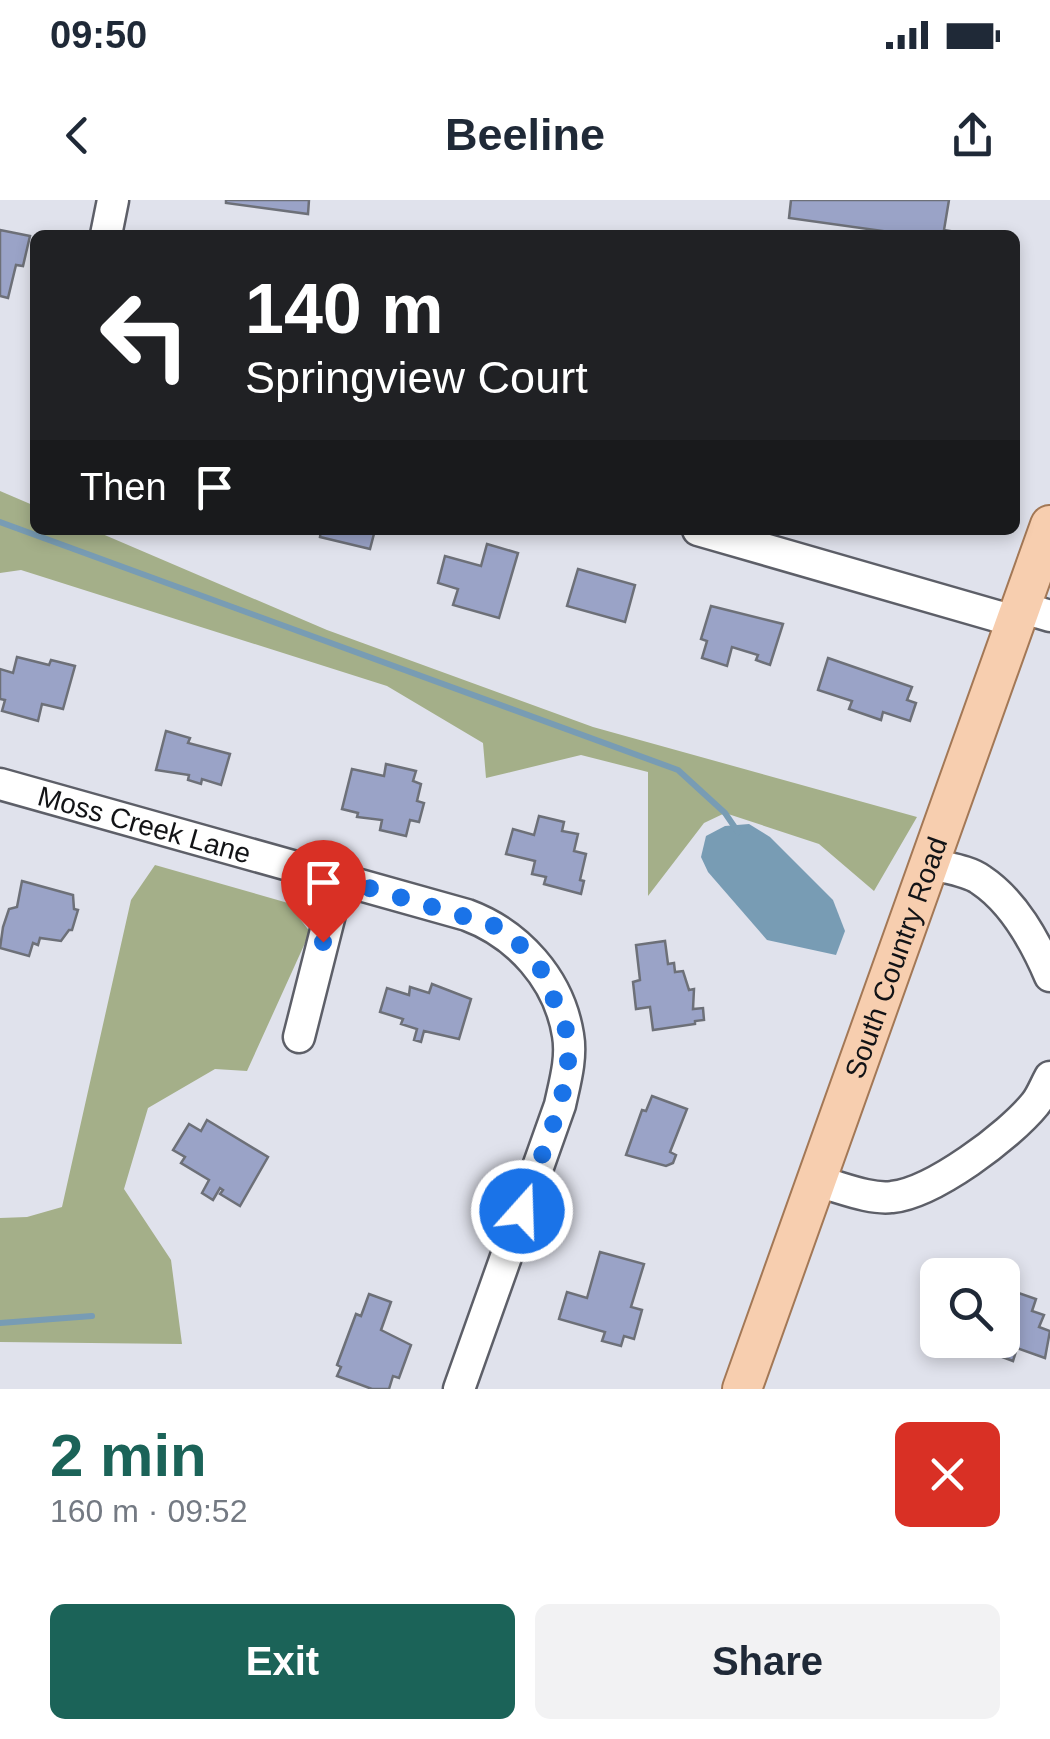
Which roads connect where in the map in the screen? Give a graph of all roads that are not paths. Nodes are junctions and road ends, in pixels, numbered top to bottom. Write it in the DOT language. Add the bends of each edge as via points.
graph roads {
  1 [pos="113,200"];
  2 [pos="107,230"];
  3 [pos="1050,525"];
  4 [pos="717,535"];
  5 [pos="1028,615"];
  6 [pos="0,784"];
  7 [pos="928,863"];
  8 [pos="339,879"];
  9 [pos="1050,976"];
  10 [pos="299,1037"];
  11 [pos="1050,1077"];
  12 [pos="816,1181"];
  13 [pos="459,1389"];
  14 [pos="742,1389"];
  1 -- 2 [label="street"];
  3 -- 5 [label="main road, South Country Road"];
  4 -- 5 [label="street"];
  5 -- 7 [label="main road, South Country Road"];
  6 -- 8 [label="street, Moss Creek Lane"];
  7 -- 9 [label="street" via="979,878 1036,943"];
  7 -- 12 [label="main road, South Country Road"];
  8 -- 10 [label="street"];
  8 -- 13 [label="street, Moss Creek Lane" via="493,925 543,972 568,1035 560,1105"];
  11 -- 12 [label="street" via="1036,1103 1001,1138 924,1186 892,1197"];
  12 -- 14 [label="main road, South Country Road"];
}
